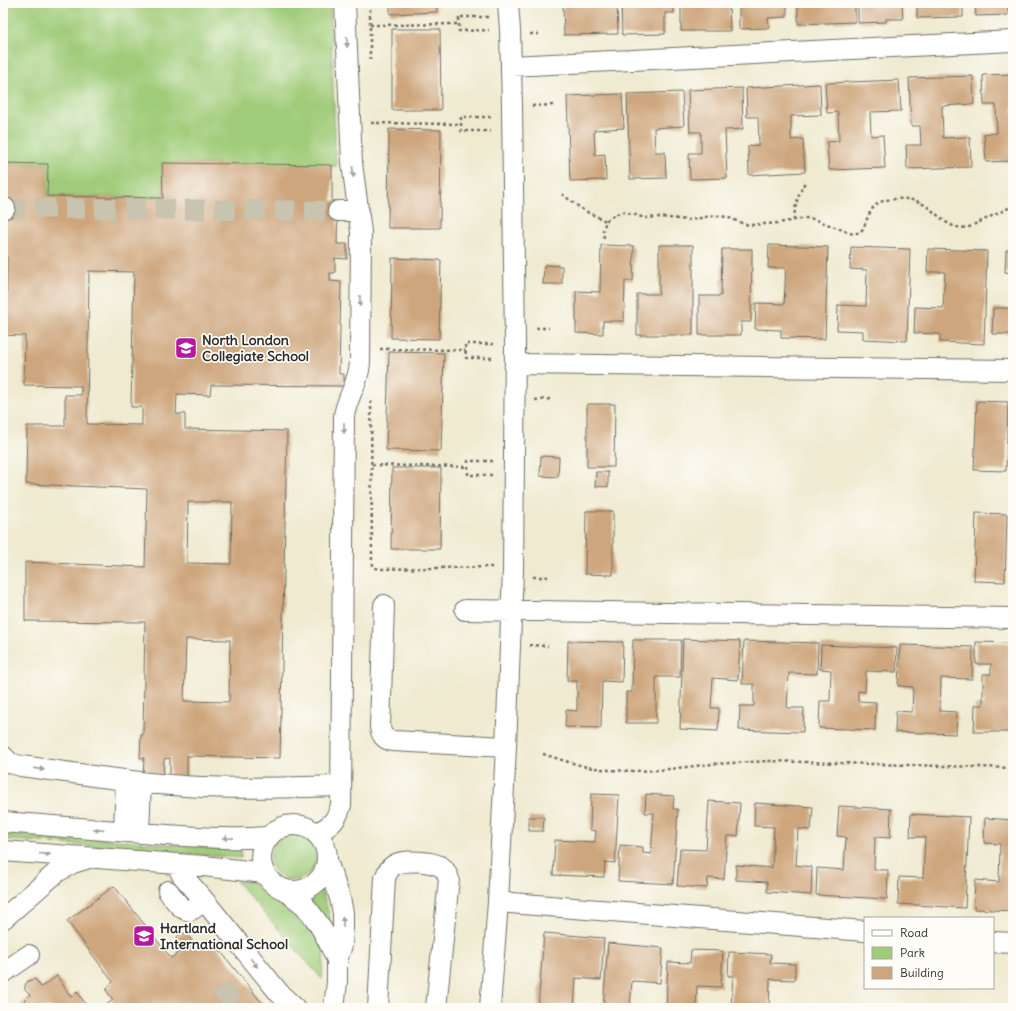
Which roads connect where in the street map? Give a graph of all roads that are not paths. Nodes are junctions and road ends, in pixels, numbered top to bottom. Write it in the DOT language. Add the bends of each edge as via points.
graph roads {
  1 [pos="346,3"];
  2 [pos="509,16"];
  3 [pos="1013,41"];
  4 [pos="511,66"];
  5 [pos="338,211"];
  6 [pos="359,211"];
  7 [pos="515,356"];
  8 [pos="1013,370"];
  9 [pos="384,605"];
  10 [pos="465,610"];
  11 [pos="512,611"];
  12 [pos="1013,618"];
  13 [pos="506,747"];
  14 [pos="3,756"];
  15 [pos="134,781"];
  16 [pos="342,786"];
  17 [pos="3,822"];
  18 [pos="132,833"];
  19 [pos="317,833"];
  20 [pos="267,837"];
  21 [pos="4,851"];
  22 [pos="90,858"];
  23 [pos="327,861"];
  24 [pos="176,864"];
  25 [pos="264,873"];
  26 [pos="168,890"];
  27 [pos="286,891"];
  28 [pos="202,899"];
  29 [pos="498,902"];
  30 [pos="3,919"];
  31 [pos="864,931"];
  32 [pos="994,942"];
  33 [pos="1013,943"];
  34 [pos="29,955"];
  35 [pos="337,960"];
  36 [pos="3,973"];
  37 [pos="296,1008"];
  38 [pos="334,1008"];
  39 [pos="378,1008"];
  40 [pos="436,1008"];
  41 [pos="490,1008"];
  1 -- 6 [label="street, one-way" via="352,163"];
  2 -- 4 [label="street"];
  3 -- 4 [label="street"];
  4 -- 7 [label="street"];
  5 -- 6 [label="street"];
  6 -- 16 [label="street, one-way" via="360,371 344,416"];
  7 -- 8 [label="street"];
  7 -- 11 [label="street"];
  9 -- 13 [label="street" via="380,727 383,737 393,741"];
  10 -- 11 [label="street"];
  11 -- 12 [label="street"];
  11 -- 13 [label="street"];
  13 -- 29 [label="street"];
  14 -- 15 [label="street, one-way" via="10,763 21,766"];
  15 -- 16 [label="street" via="225,788"];
  15 -- 18 [label="street"];
  16 -- 19 [label="street" via="338,814 326,829"];
  18 -- 17 [label="street, one-way"];
  20 -- 18 [label="street, one-way" via="220,838"];
  19 -- 20 [label="street" via="297,824 276,829"];
  19 -- 23 [label="street" via="327,851"];
  20 -- 25 [label="street" via="260,854"];
  21 -- 22 [label="street, one-way"];
  22 -- 24 [label="street"];
  22 -- 30 [label="street" via="73,863 57,872"];
  23 -- 27 [label="street" via="320,879 313,885 296,892"];
  35 -- 23 [label="street, one-way" via="342,945 343,913"];
  24 -- 25 [label="street"];
  24 -- 28 [label="street"];
  25 -- 27 [label="street" via="277,887"];
  26 -- 28 [label="street" via="187,910 193,909"];
  27 -- 35 [label="street" via="317,921"];
  28 -- 37 [label="street, one-way" via="280,994"];
  29 -- 31 [label="street"];
  29 -- 41 [label="street"];
  32 -- 33 [label="street"];
  34 -- 36 [label="street"];
  35 -- 38 [label="street"];
  39 -- 40 [label="street" via="385,878 388,870 400,862 437,864 449,879"];
}
